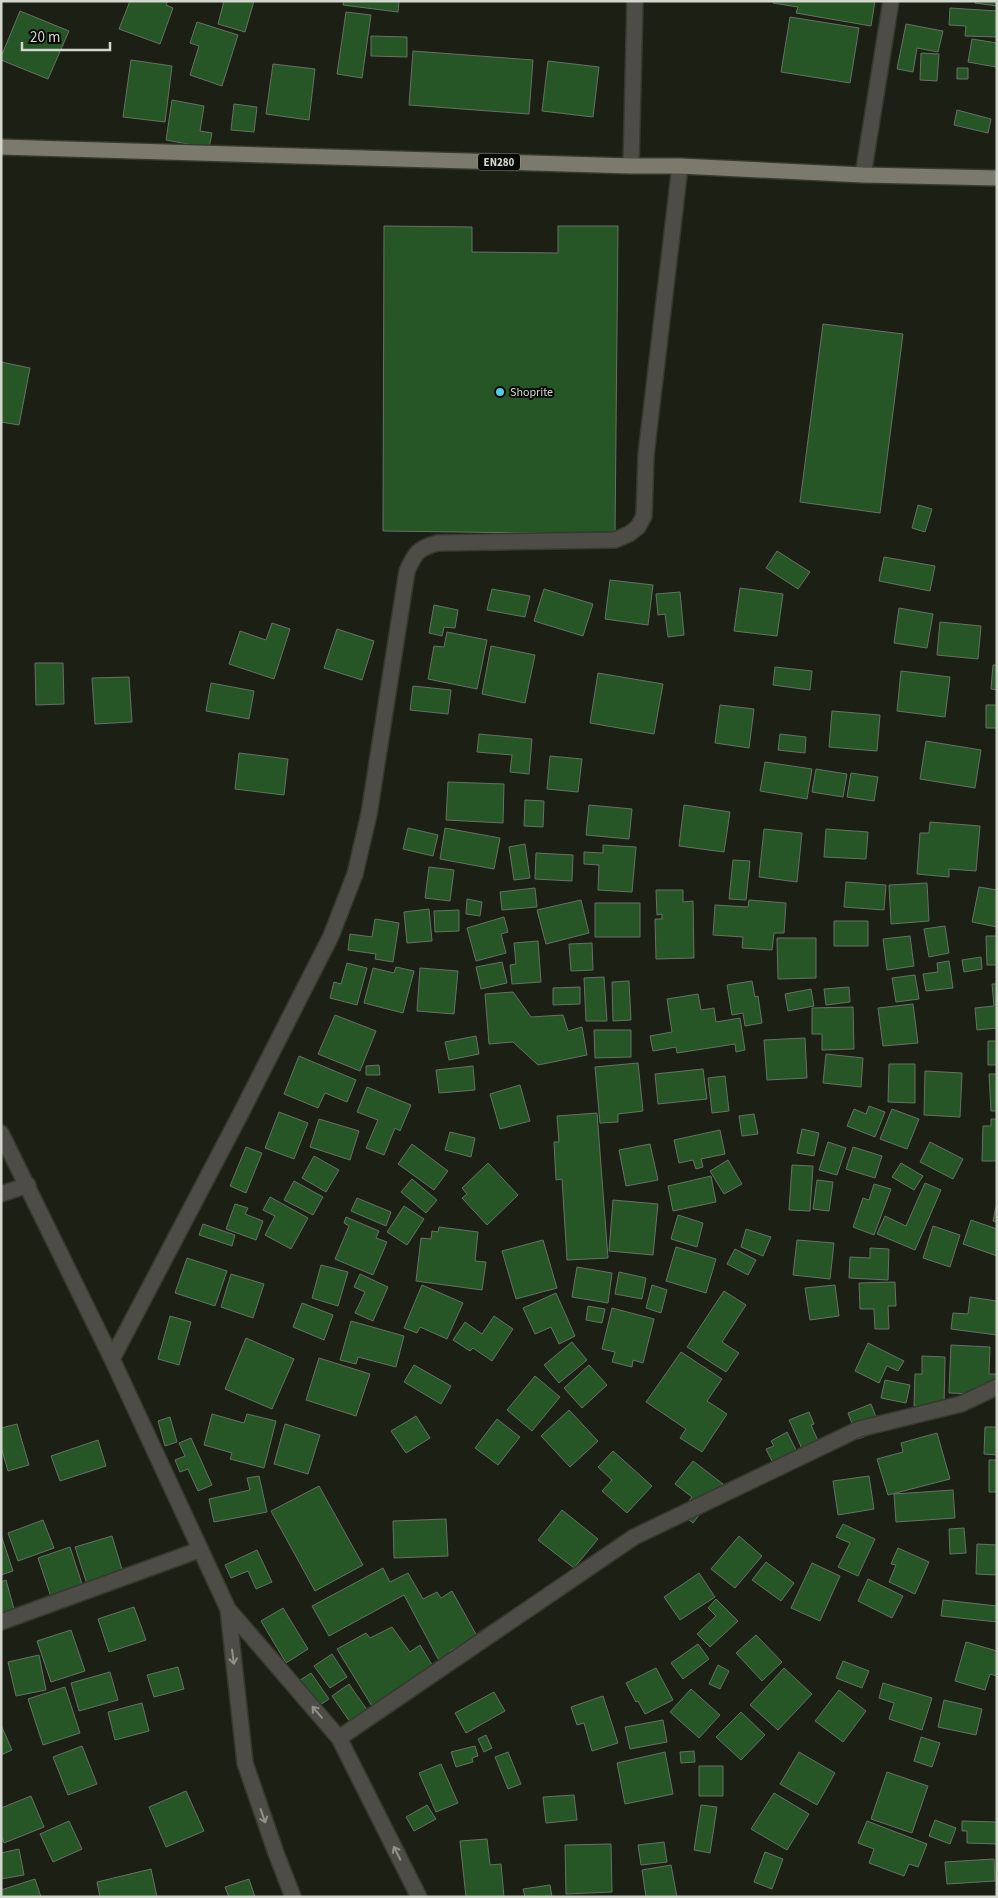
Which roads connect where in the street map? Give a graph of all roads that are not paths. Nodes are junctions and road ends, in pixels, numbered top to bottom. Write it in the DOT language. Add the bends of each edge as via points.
graph roads {
  1 [pos="635,1"];
  2 [pos="891,1"];
  3 [pos="1,148"];
  4 [pos="631,166"];
  5 [pos="680,166"];
  6 [pos="863,176"];
  7 [pos="997,178"];
  8 [pos="1,1133"];
  9 [pos="28,1186"];
  10 [pos="1,1194"];
  11 [pos="112,1359"];
  12 [pos="997,1387"];
  13 [pos="199,1550"];
  14 [pos="228,1609"];
  15 [pos="1,1622"];
  16 [pos="339,1738"];
  17 [pos="293,1897"];
  18 [pos="419,1897"];
  1 -- 4 [label="street"];
  2 -- 6 [label="street"];
  3 -- 4 [label="main road, EN280"];
  4 -- 5 [label="main road, EN280"];
  5 -- 6 [label="main road, EN280"];
  5 -- 11 [label="street" via="646,455 644,516 629,534 615,540 438,543 414,555 407,571 369,814 355,874 326,944 240,1116"];
  6 -- 7 [label="main road, EN280"];
  8 -- 9 [label="street"];
  9 -- 10 [label="street"];
  9 -- 11 [label="street"];
  11 -- 13 [label="street"];
  12 -- 16 [label="street" via="961,1404 859,1429 634,1537"];
  13 -- 14 [label="street"];
  13 -- 15 [label="street"];
  16 -- 14 [label="street, one-way"];
  14 -- 17 [label="street, one-way" via="245,1763"];
  18 -- 16 [label="street, one-way"];
}
